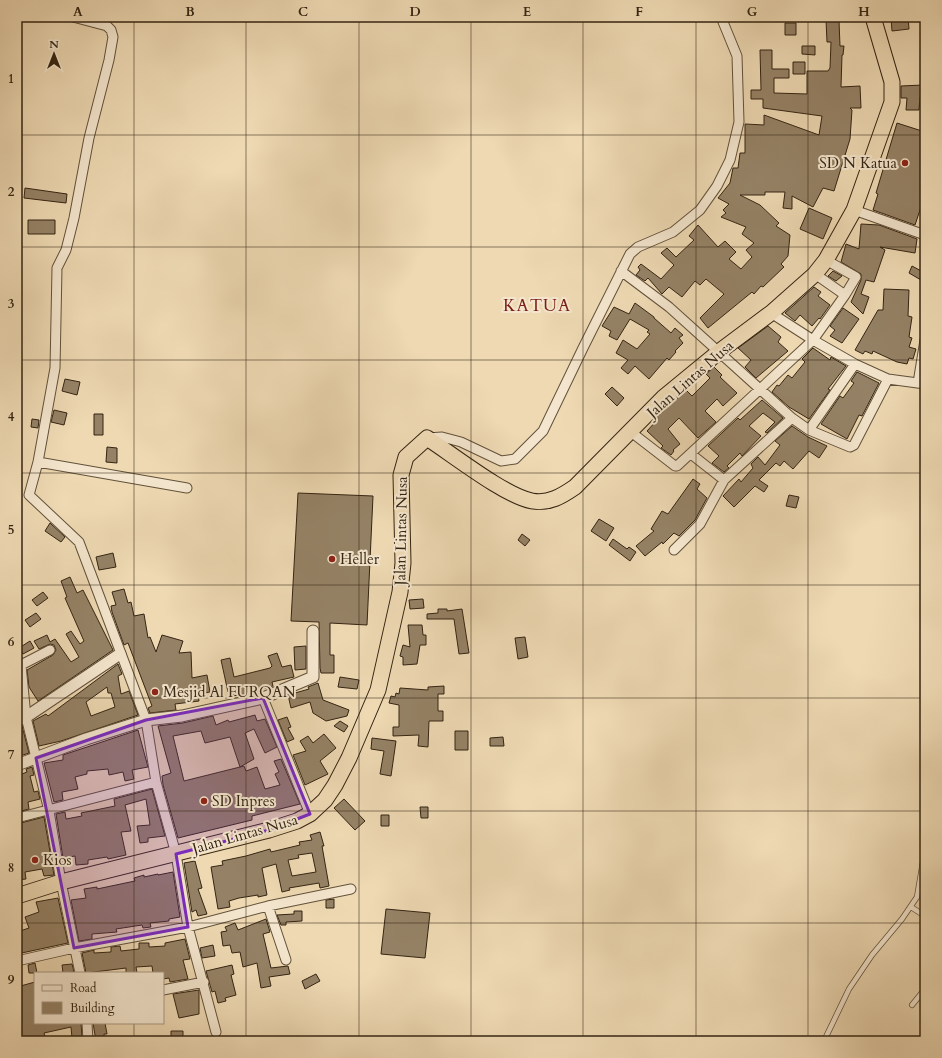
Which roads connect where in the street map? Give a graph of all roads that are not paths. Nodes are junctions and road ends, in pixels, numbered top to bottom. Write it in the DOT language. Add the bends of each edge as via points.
graph roads {
  1 [pos="74,17"];
  2 [pos="721,17"];
  3 [pos="873,17"];
  4 [pos="854,210"];
  5 [pos="925,235"];
  6 [pos="826,260"];
  7 [pos="621,271"];
  8 [pos="815,274"];
  9 [pos="845,295"];
  10 [pos="772,313"];
  11 [pos="813,340"];
  12 [pos="925,340"];
  13 [pos="720,351"];
  14 [pos="855,364"];
  15 [pos="888,379"];
  16 [pos="921,383"];
  17 [pos="760,390"];
  18 [pos="792,418"];
  19 [pos="809,430"];
  20 [pos="631,432"];
  21 [pos="427,438"];
  22 [pos="691,454"];
  23 [pos="38,462"];
  24 [pos="724,480"];
  25 [pos="187,488"];
  26 [pos="674,550"];
  27 [pos="313,631"];
  28 [pos="50,650"];
  29 [pos="120,654"];
  30 [pos="19,665"];
  31 [pos="262,698"];
  32 [pos="22,719"];
  33 [pos="146,720"];
  34 [pos="36,758"];
  35 [pos="17,765"];
  36 [pos="156,782"];
  37 [pos="49,811"];
  38 [pos="310,814"];
  39 [pos="17,818"];
  40 [pos="925,850"];
  41 [pos="176,854"];
  42 [pos="61,882"];
  43 [pos="351,889"];
  44 [pos="17,896"];
  45 [pos="268,906"];
  46 [pos="911,907"];
  47 [pos="925,916"];
  48 [pos="188,927"];
  49 [pos="74,948"];
  50 [pos="286,960"];
  51 [pos="17,961"];
  52 [pos="80,972"];
  53 [pos="204,982"];
  54 [pos="925,989"];
  55 [pos="164,990"];
  56 [pos="912,1005"];
  57 [pos="87,1024"];
  58 [pos="216,1032"];
  59 [pos="88,1041"];
  60 [pos="824,1041"];
  1 -- 23 [label="street" via="107,26 113,38 89,138 74,218 66,250 57,268 55,368"];
  2 -- 7 [label="street" via="737,56 739,122 730,160 717,186 700,210 670,233 634,250"];
  3 -- 4 [label="highway, Jalan Lintas Nusa" via="892,82 893,94"];
  4 -- 5 [label="street"];
  4 -- 6 [label="highway, Jalan Lintas Nusa"];
  6 -- 8 [label="highway, Jalan Lintas Nusa"];
  6 -- 9 [label="street" via="856,276"];
  7 -- 13 [label="street" via="669,307"];
  7 -- 21 [label="street" via="543,431 515,459 501,462 461,442 442,436"];
  8 -- 9 [label="street"];
  8 -- 10 [label="highway, Jalan Lintas Nusa"];
  9 -- 11 [label="street"];
  10 -- 11 [label="street"];
  10 -- 13 [label="highway, Jalan Lintas Nusa"];
  11 -- 14 [label="street"];
  11 -- 17 [label="street"];
  12 -- 16 [label="street"];
  13 -- 17 [label="street"];
  13 -- 20 [label="highway, Jalan Lintas Nusa" via="664,397"];
  14 -- 15 [label="street"];
  14 -- 19 [label="street"];
  15 -- 16 [label="street"];
  15 -- 19 [label="street" via="854,445 850,447"];
  17 -- 18 [label="street"];
  17 -- 22 [label="street"];
  18 -- 19 [label="street"];
  18 -- 24 [label="street"];
  20 -- 21 [label="highway, Jalan Lintas Nusa" via="575,487 562,497 542,501 511,494"];
  20 -- 22 [label="street" via="675,466"];
  21 -- 38 [label="highway, Jalan Lintas Nusa" via="406,457 401,475 403,562 400,592 378,690 335,785 325,800"];
  22 -- 24 [label="street"];
  23 -- 25 [label="street"];
  23 -- 29 [label="street" via="29,495 79,542"];
  24 -- 26 [label="street" via="700,524"];
  27 -- 31 [label="street" via="314,676"];
  28 -- 30 [label="street"];
  29 -- 32 [label="street"];
  29 -- 33 [label="street"];
  30 -- 32 [label="street"];
  31 -- 33 [label="street" via="182,716"];
  31 -- 38 [label="street"];
  32 -- 34 [label="street"];
  33 -- 34 [label="street"];
  33 -- 36 [label="street"];
  34 -- 35 [label="street"];
  34 -- 37 [label="street"];
  36 -- 37 [label="street"];
  36 -- 41 [label="street"];
  37 -- 39 [label="street"];
  37 -- 42 [label="street"];
  38 -- 41 [label="highway, Jalan Lintas Nusa" via="269,830"];
  40 -- 46 [label="lane" via="917,897"];
  41 -- 42 [label="highway, Jalan Lintas Nusa"];
  41 -- 48 [label="street"];
  42 -- 44 [label="highway, Jalan Lintas Nusa"];
  42 -- 49 [label="street"];
  43 -- 45 [label="street"];
  45 -- 48 [label="street"];
  45 -- 50 [label="street"];
  46 -- 47 [label="lane"];
  46 -- 60 [label="lane" via="872,955 849,989"];
  48 -- 49 [label="street"];
  48 -- 53 [label="street"];
  49 -- 51 [label="street"];
  49 -- 52 [label="street"];
  53 -- 55 [label="street"];
  53 -- 58 [label="street"];
  54 -- 56 [label="lane"];
  57 -- 59 [label="street"];
}
